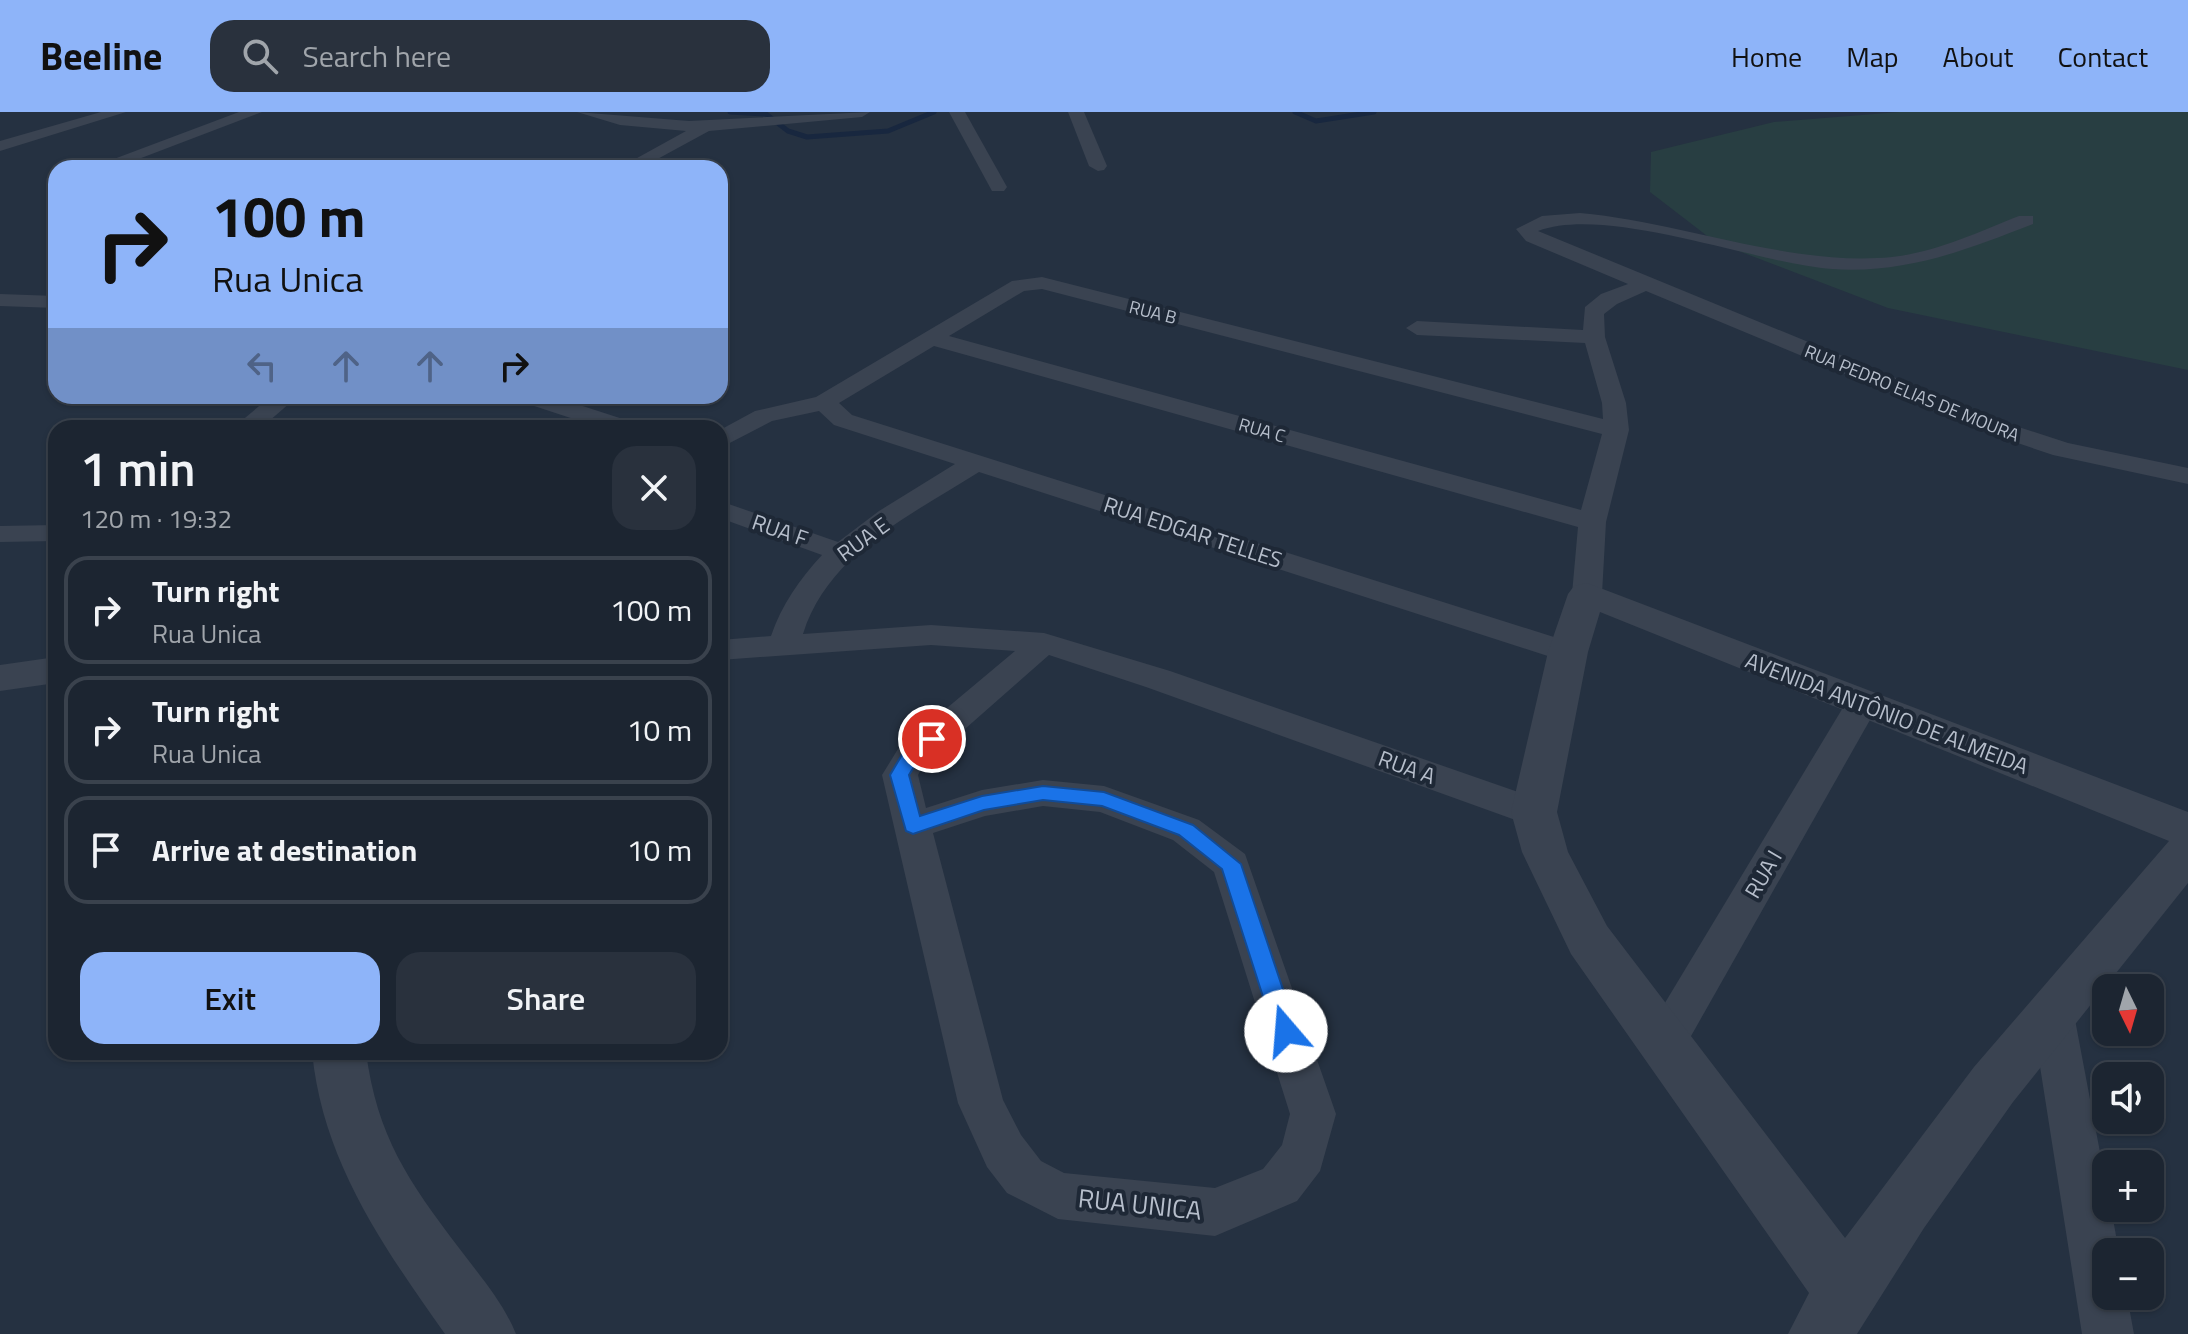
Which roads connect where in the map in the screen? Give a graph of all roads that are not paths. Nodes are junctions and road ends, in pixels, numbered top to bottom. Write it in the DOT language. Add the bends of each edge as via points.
graph roads {
  1 [pos="118,112"];
  2 [pos="254,112"];
  3 [pos="585,112"];
  4 [pos="858,112"];
  5 [pos="957,112"];
  6 [pos="1076,112"];
  7 [pos="703,129"];
  8 [pos="0,146"];
  9 [pos="121,160"];
  10 [pos="643,160"];
  11 [pos="1098,166"];
  12 [pos="998,187"];
  13 [pos="2026,220"];
  14 [pos="1643,285"];
  15 [pos="0,300"];
  16 [pos="48,302"];
  17 [pos="1417,328"];
  18 [pos="1594,337"];
  19 [pos="931,338"];
  20 [pos="824,402"];
  21 [pos="276,404"];
  22 [pos="552,404"];
  23 [pos="256,420"];
  24 [pos="602,420"];
  25 [pos="1616,430"];
  26 [pos="728,436"];
  27 [pos="976,463"];
  28 [pos="2188,476"];
  29 [pos="728,512"];
  30 [pos="1592,522"];
  31 [pos="48,533"];
  32 [pos="0,534"];
  33 [pos="840,552"];
  34 [pos="1587,594"];
  35 [pos="785,643"];
  36 [pos="1044,643"];
  37 [pos="728,649"];
  38 [pos="1568,652"];
  39 [pos="48,671"];
  40 [pos="0,678"];
  41 [pos="1862,704"];
  42 [pos="1534,812"];
  43 [pos="913,826"];
  44 [pos="2188,830"];
  45 [pos="2188,851"];
  46 [pos="2052,1009"];
  47 [pos="1663,1045"];
  48 [pos="339,1060"];
  49 [pos="1833,1312"];
  50 [pos="484,1334"];
  51 [pos="2108,1334"];
  1 -- 8 [label="street"];
  2 -- 9 [label="street"];
  3 -- 7 [label="street" via="647,125"];
  4 -- 7 [label="street"];
  5 -- 12 [label="street"];
  6 -- 11 [label="street"];
  7 -- 10 [label="street"];
  13 -- 14 [label="street, RUA PEDRO ELIAS DE MOURA" via="1949,249 1879,264 1800,259 1636,223 1526,229 1533,237"];
  14 -- 18 [label="street" via="1593,312"];
  14 -- 28 [label="street, RUA PEDRO ELIAS DE MOURA" via="1994,427 2062,450"];
  15 -- 16 [label="street"];
  17 -- 18 [label="street"];
  18 -- 25 [label="street" via="1614,403"];
  19 -- 20 [label="street, RUA B"];
  19 -- 25 [label="street, RUA B" via="1019,285 1042,283"];
  19 -- 30 [label="street, RUA C"];
  20 -- 26 [label="street, RUA B" via="764,416"];
  20 -- 27 [label="street, RUA EDGAR TELLES" via="843,420"];
  21 -- 23 [label="street"];
  22 -- 24 [label="street"];
  25 -- 30 [label="street"];
  27 -- 33 [label="street, RUA E"];
  27 -- 38 [label="street, RUA EDGAR TELLES"];
  29 -- 33 [label="street, RUA F"];
  30 -- 34 [label="street"];
  31 -- 32 [label="street"];
  33 -- 35 [label="street, RUA E" via="801,595 789,617"];
  34 -- 38 [label="street"];
  34 -- 41 [label="street, AVENIDA ANTÔNIO DE ALMEIDA"];
  35 -- 36 [label="street, RUA A" via="931,635"];
  35 -- 37 [label="street, RUA A"];
  36 -- 42 [label="street, RUA A"];
  36 -- 43 [label="street, RUA UNICA" via="910,758 900,775"];
  38 -- 42 [label="street"];
  39 -- 40 [label="street"];
  41 -- 44 [label="street, AVENIDA ANTÔNIO DE ALMEIDA"];
  41 -- 47 [label="street, RUA I"];
  42 -- 47 [label="street" via="1545,852 1589,940"];
  43 -- 43 [label="street, RUA UNICA" via="981,1103 1004,1151 1024,1177 1058,1196 1215,1212 1280,1185 1303,1155 1313,1114 1231,864 1186,830 1104,799 1043,793 982,803"];
  45 -- 46 [label="street"];
  46 -- 49 [label="street"];
  46 -- 51 [label="street"];
  47 -- 49 [label="street"];
  48 -- 50 [label="street" via="340,1084 372,1176"];
}
